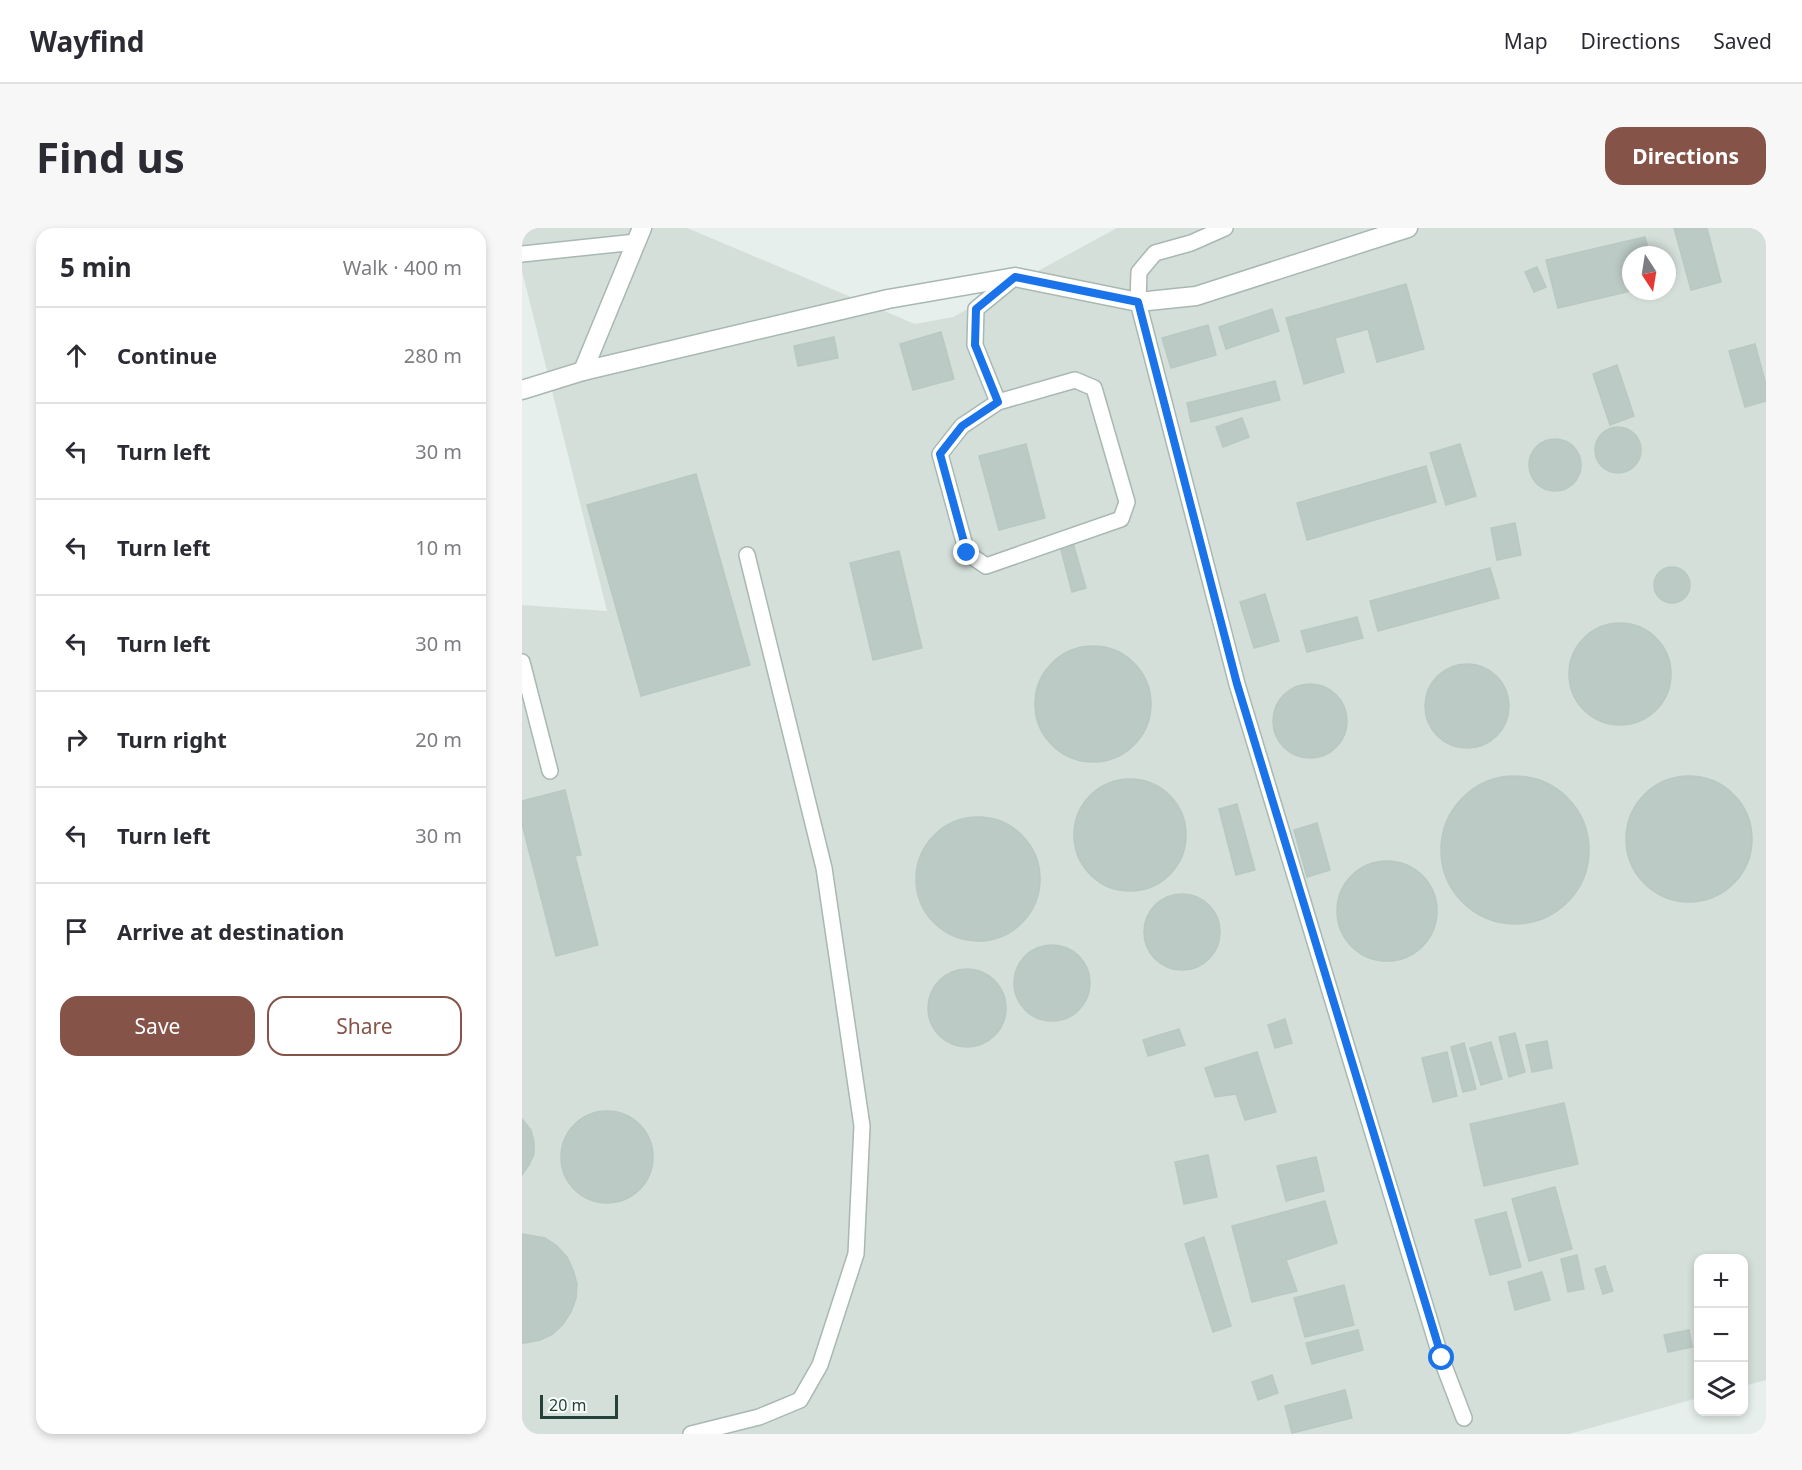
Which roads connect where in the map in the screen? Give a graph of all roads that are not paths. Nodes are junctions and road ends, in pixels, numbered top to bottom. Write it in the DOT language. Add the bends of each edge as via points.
graph roads {
  1 [pos="1225,228"];
  2 [pos="1408,228"];
  3 [pos="639,235"];
  4 [pos="522,254"];
  5 [pos="1015,277"];
  6 [pos="1138,302"];
  7 [pos="584,371"];
  8 [pos="522,390"];
  9 [pos="998,402"];
  10 [pos="747,555"];
  11 [pos="522,662"];
  12 [pos="550,771"];
  13 [pos="1464,1418"];
  14 [pos="691,1434"];
  1 -- 6 [label="lane" via="1155,253 1139,272"];
  2 -- 6 [label="street" via="1196,296"];
  3 -- 4 [label="lane"];
  3 -- 7 [label="street"];
  5 -- 6 [label="street"];
  5 -- 7 [label="street" via="888,299"];
  5 -- 9 [label="lane" via="976,309 975,345"];
  6 -- 13 [label="lane" via="1237,684 1442,1358"];
  7 -- 8 [label="street"];
  9 -- 9 [label="lane" via="1075,380 1094,388 1127,502 1121,519 986,566 967,553 940,454 962,426"];
  10 -- 14 [label="lane" via="824,868 862,1126 856,1254 820,1365 800,1400 759,1417"];
  11 -- 12 [label="lane"];
}
